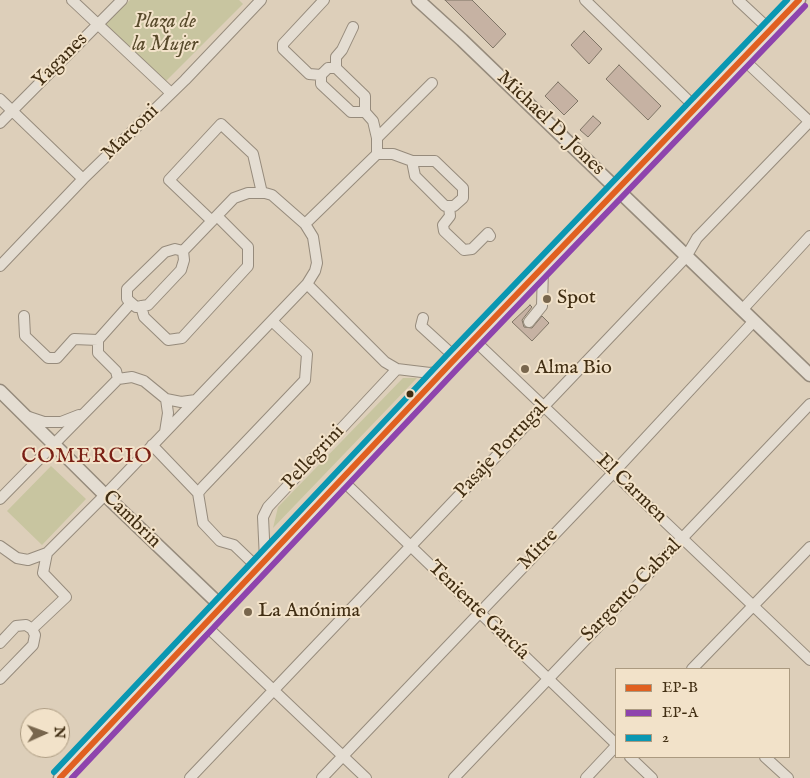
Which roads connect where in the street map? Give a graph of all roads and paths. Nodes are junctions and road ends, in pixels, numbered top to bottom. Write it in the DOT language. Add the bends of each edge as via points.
graph roads {
  1 [pos="72,0"];
  2 [pos="122,0"];
  3 [pos="324,0"];
  4 [pos="418,0"];
  5 [pos="585,0"];
  6 [pos="738,0"];
  7 [pos="799,0"];
  8 [pos="258,1"];
  9 [pos="97,25"];
  10 [pos="353,27"];
  11 [pos="770,30"];
  12 [pos="743,59"];
  13 [pos="336,68"];
  14 [pos="321,75"];
  15 [pos="432,82"];
  16 [pos="171,93"];
  17 [pos="0,99"];
  18 [pos="696,108"];
  19 [pos="12,110"];
  20 [pos="365,112"];
  21 [pos="810,121"];
  22 [pos="0,122"];
  23 [pos="377,138"];
  24 [pos="377,154"];
  25 [pos="412,161"];
  26 [pos="83,179"];
  27 [pos="617,189"];
  28 [pos="262,193"];
  29 [pos="450,206"];
  30 [pos="214,218"];
  31 [pos="305,224"];
  32 [pos="490,236"];
  33 [pos="810,236"];
  34 [pos="184,251"];
  35 [pos="686,257"];
  36 [pos="0,266"];
  37 [pos="543,268"];
  38 [pos="307,284"];
  39 [pos="136,304"];
  40 [pos="742,310"];
  41 [pos="24,316"];
  42 [pos="423,318"];
  43 [pos="272,320"];
  44 [pos="754,321"];
  45 [pos="529,322"];
  46 [pos="98,340"];
  47 [pos="474,340"];
  48 [pos="456,358"];
  49 [pos="397,370"];
  50 [pos="444,371"];
  51 [pos="810,375"];
  52 [pos="118,379"];
  53 [pos="0,391"];
  54 [pos="166,399"];
  55 [pos="196,400"];
  56 [pos="810,404"];
  57 [pos="544,406"];
  58 [pos="82,414"];
  59 [pos="25,416"];
  60 [pos="165,432"];
  61 [pos="54,443"];
  62 [pos="152,445"];
  63 [pos="614,472"];
  64 [pos="341,479"];
  65 [pos="198,493"];
  66 [pos="105,495"];
  67 [pos="0,499"];
  68 [pos="683,538"];
  69 [pos="0,546"];
  70 [pos="411,546"];
  71 [pos="810,547"];
  72 [pos="47,553"];
  73 [pos="261,564"];
  74 [pos="753,605"];
  75 [pos="221,606"];
  76 [pos="480,612"];
  77 [pos="204,624"];
  78 [pos="32,629"];
  79 [pos="0,643"];
  80 [pos="810,660"];
  81 [pos="693,668"];
  82 [pos="548,678"];
  83 [pos="0,679"];
  84 [pos="275,690"];
  85 [pos="615,744"];
  86 [pos="615,746"];
  87 [pos="343,756"];
  88 [pos="631,758"];
  89 [pos="766,758"];
  90 [pos="60,778"];
  91 [pos="190,778"];
  92 [pos="322,778"];
  93 [pos="366,778"];
  94 [pos="454,778"];
  95 [pos="586,778"];
  96 [pos="652,778"];
  97 [pos="788,778"];
  1 -- 9 [label="street"];
  2 -- 9 [label="street, Yaganes"];
  3 -- 14 [label="street" via="283,44 283,49 309,74"];
  4 -- 27 [label="street, Michael D. Jones"];
  5 -- 18 [label="street"];
  6 -- 11 [label="street"];
  7 -- 11 [label="street, Pellegrini"];
  8 -- 16 [label="street, Marconi"];
  9 -- 16 [label="street"];
  9 -- 19 [label="street, Yaganes"];
  10 -- 13 [label="street" via="336,57"];
  11 -- 12 [label="street, Pellegrini"];
  12 -- 18 [label="street, Pellegrini"];
  12 -- 21 [label="street"];
  13 -- 14 [label="street" via="328,68"];
  13 -- 20 [label="street" via="365,96"];
  14 -- 20 [label="street" via="321,84 351,112"];
  15 -- 23 [label="street"];
  16 -- 26 [label="street, Marconi"];
  17 -- 19 [label="street"];
  18 -- 27 [label="street, Pellegrini"];
  19 -- 22 [label="street, Yaganes"];
  19 -- 26 [label="street"];
  20 -- 23 [label="street" via="373,121"];
  21 -- 35 [label="street, Pasaje Portugal" via="697,238"];
  23 -- 24 [label="street"];
  24 -- 25 [label="street" via="394,154"];
  24 -- 31 [label="street"];
  25 -- 29 [label="street" via="415,176 445,206"];
  25 -- 29 [label="street" via="434,161 463,188 463,198"];
  26 -- 36 [label="street, Marconi"];
  27 -- 35 [label="street, Michael D. Jones"];
  27 -- 37 [label="street, Pellegrini"];
  28 -- 30 [label="street" via="234,198"];
  28 -- 30 [label="street" via="253,154 221,124 169,180"];
  28 -- 31 [label="street" via="272,195"];
  29 -- 32 [label="street" via="444,231 464,250 472,249 488,233"];
  30 -- 34 [label="street"];
  30 -- 39 [label="street" via="248,247 248,266 182,338 168,340 144,317"];
  31 -- 38 [label="street" via="313,236 317,263"];
  33 -- 40 [label="street"];
  34 -- 39 [label="street" via="181,270 148,305"];
  34 -- 39 [label="street" via="165,252 127,289 127,299"];
  35 -- 40 [label="street, Michael D. Jones"];
  35 -- 57 [label="street, Pasaje Portugal"];
  37 -- 45 [label="street" via="542,306"];
  37 -- 47 [label="street, Pellegrini"];
  38 -- 43 [label="street"];
  38 -- 49 [label="street" via="385,362"];
  39 -- 46 [label="street"];
  40 -- 44 [label="street, Michael D. Jones"];
  41 -- 46 [label="street" via="25,336 48,358 56,358 74,339"];
  42 -- 48 [label="street" via="421,326"];
  43 -- 55 [label="street"];
  43 -- 65 [label="street" via="307,354 305,380"];
  44 -- 51 [label="street, Michael D. Jones"];
  44 -- 63 [label="street, Mitre"];
  46 -- 52 [label="street" via="98,354 116,371"];
  47 -- 48 [label="street, Pellegrini"];
  47 -- 57 [label="street, El Carmen"];
  48 -- 50 [label="street, Pellegrini"];
  49 -- 50 [label="street"];
  49 -- 73 [label="street, Pellegrini" via="268,507 263,517"];
  50 -- 64 [label="street, Pellegrini"];
  52 -- 54 [label="street" via="132,377 144,381"];
  52 -- 58 [label="street"];
  53 -- 59 [label="street, Cambrin"];
  54 -- 55 [label="street"];
  54 -- 60 [label="street"];
  55 -- 60 [label="street"];
  56 -- 68 [label="street, Sargento Cabral"];
  57 -- 63 [label="street, El Carmen"];
  57 -- 70 [label="street, Pasaje Portugal"];
  58 -- 59 [label="street" via="61,422 44,422"];
  58 -- 61 [label="street"];
  59 -- 61 [label="street, Cambrin"];
  60 -- 62 [label="street"];
  61 -- 66 [label="street, Cambrin"];
  61 -- 67 [label="street"];
  62 -- 65 [label="street"];
  62 -- 66 [label="street"];
  63 -- 68 [label="street, El Carmen"];
  63 -- 76 [label="street, Mitre"];
  64 -- 70 [label="street, Teniente García"];
  64 -- 73 [label="street, Pellegrini"];
  65 -- 73 [label="street" via="203,523 220,541 234,545"];
  66 -- 72 [label="street"];
  66 -- 75 [label="street, Cambrin"];
  68 -- 74 [label="street, El Carmen"];
  68 -- 82 [label="street, Sargento Cabral"];
  69 -- 72 [label="street" via="16,558 28,560"];
  70 -- 76 [label="street, Teniente García"];
  70 -- 84 [label="street, Pasaje Portugal"];
  71 -- 74 [label="street"];
  72 -- 78 [label="street" via="43,573 66,597"];
  73 -- 75 [label="street, Pellegrini"];
  74 -- 80 [label="street, El Carmen"];
  74 -- 81 [label="street"];
  75 -- 77 [label="street, Pellegrini"];
  76 -- 82 [label="street, Teniente García"];
  76 -- 87 [label="street, Mitre"];
  77 -- 84 [label="street"];
  77 -- 90 [label="street, Pellegrini"];
  78 -- 79 [label="street" via="26,624 16,626"];
  78 -- 83 [label="street" via="35,635 33,645"];
  82 -- 85 [label="street, Teniente García"];
  82 -- 94 [label="street, Sargento Cabral"];
  84 -- 87 [label="street"];
  84 -- 91 [label="street, Pasaje Portugal"];
  86 -- 95 [label="street"];
  87 -- 92 [label="street, Mitre"];
  87 -- 93 [label="street"];
  88 -- 96 [label="street"];
  89 -- 97 [label="street"];
}
